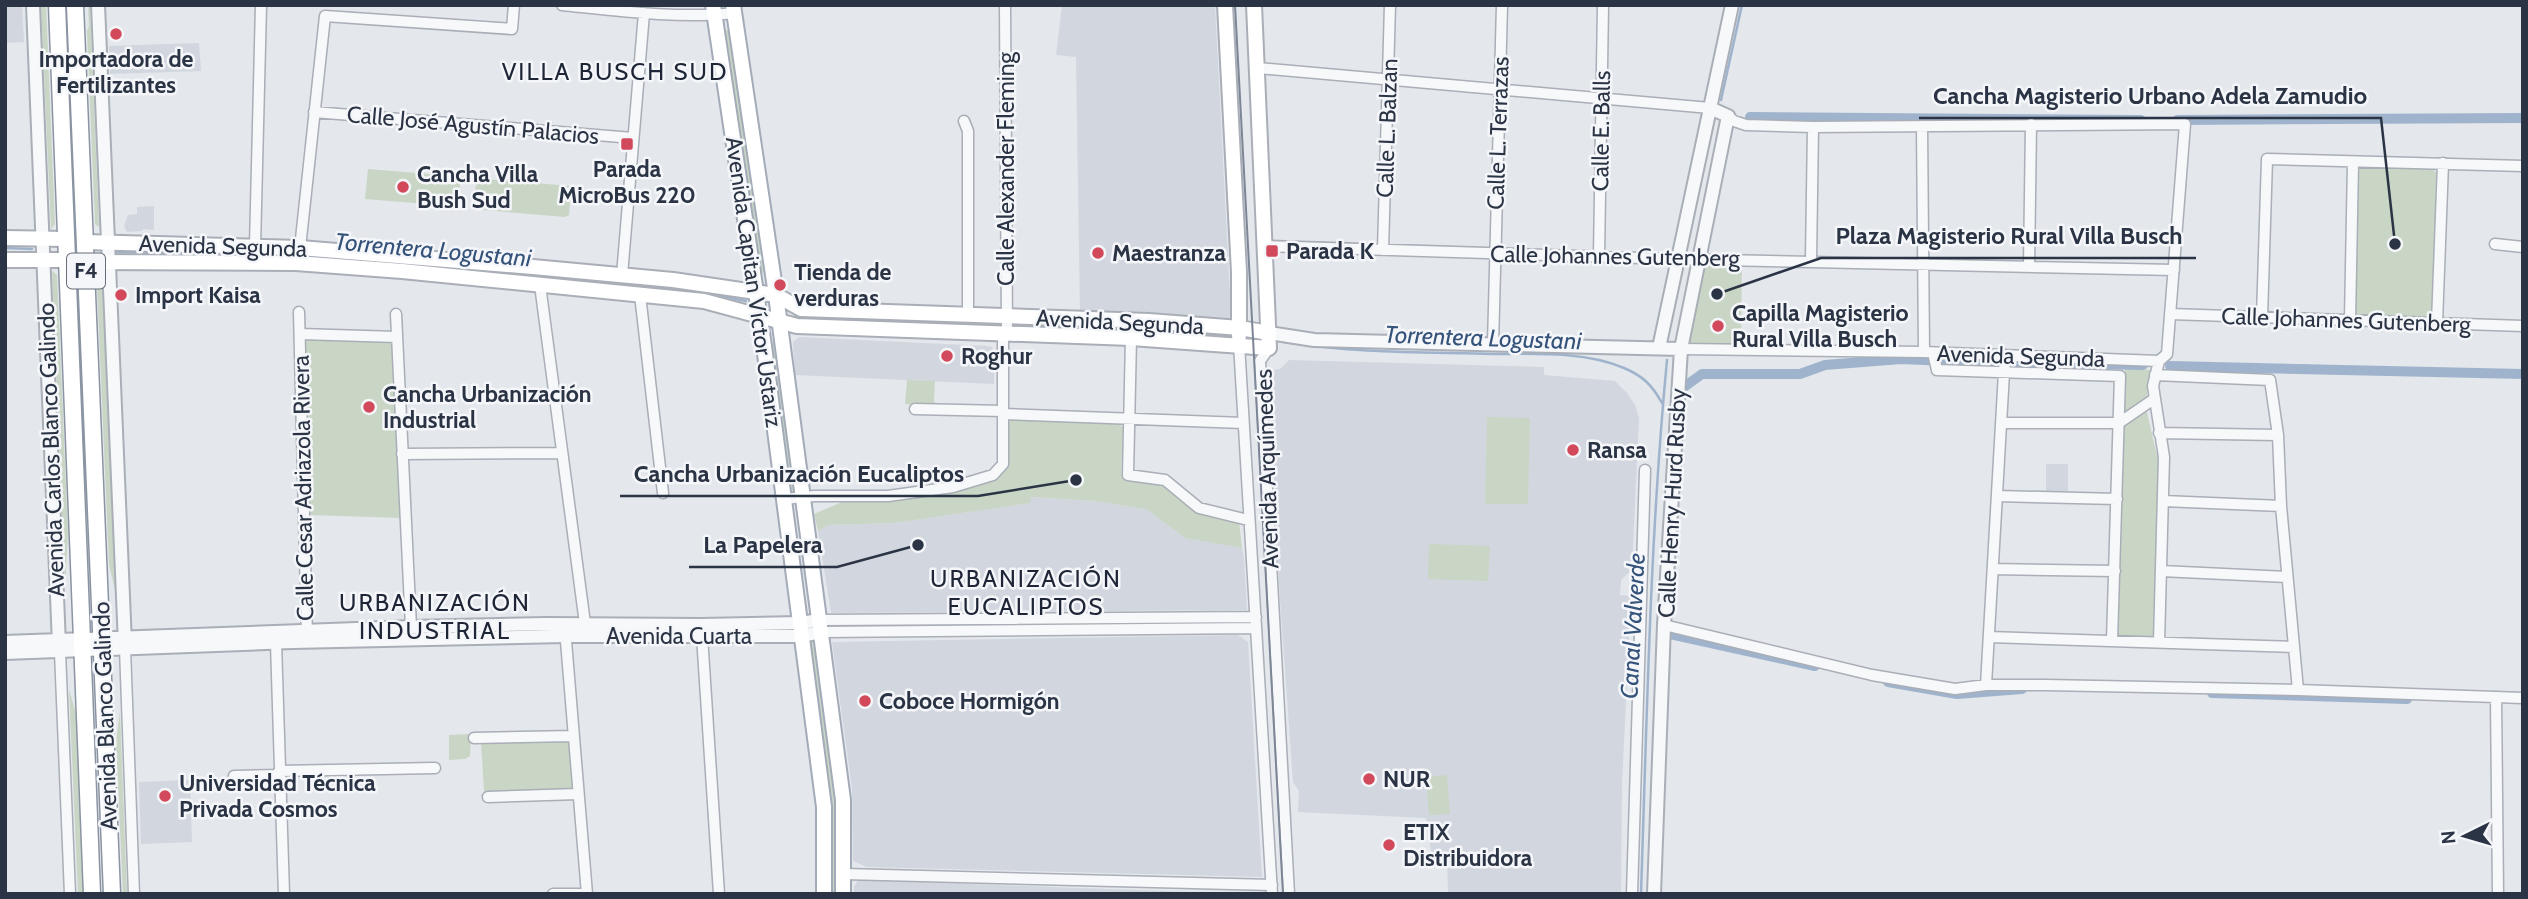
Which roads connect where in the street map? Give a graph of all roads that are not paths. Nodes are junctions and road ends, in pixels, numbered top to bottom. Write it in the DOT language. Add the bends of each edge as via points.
graph roads {
  1 [pos="33,5"];
  2 [pos="57,5"];
  3 [pos="75,5"];
  4 [pos="98,5"];
  5 [pos="261,5"];
  6 [pos="514,5"];
  7 [pos="562,5"];
  8 [pos="1005,5"];
  9 [pos="1225,5"];
  10 [pos="1254,5"];
  11 [pos="1390,5"];
  12 [pos="1502,5"];
  13 [pos="1604,5"];
  14 [pos="1732,5"];
  15 [pos="734,9"];
  16 [pos="714,10"];
  17 [pos="644,13"];
  18 [pos="1258,68"];
  19 [pos="1388,79"];
  20 [pos="1500,88"];
  21 [pos="1601,98"];
  22 [pos="1710,108"];
  23 [pos="314,112"];
  24 [pos="1728,116"];
  25 [pos="964,121"];
  26 [pos="2031,124"];
  27 [pos="1922,126"];
  28 [pos="1813,127"];
  29 [pos="633,138"];
  30 [pos="2353,163"];
  31 [pos="2442,163"];
  32 [pos="2523,166"];
  33 [pos="5,239"];
  34 [pos="43,239"];
  35 [pos="66,239"];
  36 [pos="85,242"];
  37 [pos="107,243"];
  38 [pos="2495,244"];
  39 [pos="255,246"];
  40 [pos="1266,246"];
  41 [pos="2523,247"];
  42 [pos="300,248"];
  43 [pos="1383,250"];
  44 [pos="1495,254"];
  45 [pos="1599,256"];
  46 [pos="1678,259"];
  47 [pos="1699,259"];
  48 [pos="5,260"];
  49 [pos="67,260"];
  50 [pos="1811,260"];
  51 [pos="43,261"];
  52 [pos="86,262"];
  53 [pos="108,262"];
  54 [pos="1923,263"];
  55 [pos="2029,267"];
  56 [pos="2174,270"];
  57 [pos="753,272"];
  58 [pos="772,272"];
  59 [pos="622,275"];
  60 [pos="540,285"];
  61 [pos="756,292"];
  62 [pos="640,295"];
  63 [pos="776,295"];
  64 [pos="299,312"];
  65 [pos="396,314"];
  66 [pos="759,314"];
  67 [pos="2169,314"];
  68 [pos="968,315"];
  69 [pos="1007,317"];
  70 [pos="2263,317"];
  71 [pos="2350,320"];
  72 [pos="779,321"];
  73 [pos="2437,323"];
  74 [pos="2523,326"];
  75 [pos="1240,328"];
  76 [pos="1005,333"];
  77 [pos="300,334"];
  78 [pos="397,337"];
  79 [pos="1131,338"];
  80 [pos="1269,340"];
  81 [pos="1239,344"];
  82 [pos="782,345"];
  83 [pos="1493,345"];
  84 [pos="764,346"];
  85 [pos="1659,348"];
  86 [pos="1681,349"];
  87 [pos="1928,352"];
  88 [pos="2005,355"];
  89 [pos="2159,360"];
  90 [pos="2004,373"];
  91 [pos="2155,375"];
  92 [pos="2154,398"];
  93 [pos="915,409"];
  94 [pos="1003,413"];
  95 [pos="1128,419"];
  96 [pos="1243,423"];
  97 [pos="2001,423"];
  98 [pos="2119,424"];
  99 [pos="2159,433"];
  100 [pos="2278,435"];
  101 [pos="561,453"];
  102 [pos="402,454"];
  103 [pos="1645,470"];
  104 [pos="663,493"];
  105 [pos="1997,496"];
  106 [pos="803,498"];
  107 [pos="784,499"];
  108 [pos="2117,499"];
  109 [pos="2163,501"];
  110 [pos="2281,506"];
  111 [pos="77,507"];
  112 [pos="1248,520"];
  113 [pos="98,538"];
  114 [pos="1993,569"];
  115 [pos="2115,571"];
  116 [pos="2161,571"];
  117 [pos="2287,577"];
  118 [pos="1256,622"];
  119 [pos="1664,625"];
  120 [pos="821,626"];
  121 [pos="411,627"];
  122 [pos="565,630"];
  123 [pos="586,630"];
  124 [pos="801,630"];
  125 [pos="307,636"];
  126 [pos="702,636"];
  127 [pos="1989,637"];
  128 [pos="2112,641"];
  129 [pos="5,642"];
  130 [pos="2159,642"];
  131 [pos="125,643"];
  132 [pos="276,643"];
  133 [pos="102,644"];
  134 [pos="82,645"];
  135 [pos="59,646"];
  136 [pos="2294,648"];
  137 [pos="5,653"];
  138 [pos="1986,685"];
  139 [pos="2298,690"];
  140 [pos="2496,697"];
  141 [pos="2523,698"];
  142 [pos="573,736"];
  143 [pos="474,738"];
  144 [pos="435,768"];
  145 [pos="279,773"];
  146 [pos="234,776"];
  147 [pos="578,794"];
  148 [pos="488,797"];
  149 [pos="844,874"];
  150 [pos="1272,889"];
  151 [pos="70,894"];
  152 [pos="92,894"];
  153 [pos="112,894"];
  154 [pos="134,894"];
  155 [pos="284,894"];
  156 [pos="553,894"];
  157 [pos="584,894"];
  158 [pos="719,894"];
  159 [pos="824,894"];
  160 [pos="843,894"];
  161 [pos="1289,894"];
  162 [pos="1632,894"];
  163 [pos="1654,894"];
  164 [pos="2498,894"];
  1 -- 34 [label="street, Avenida Carlos Blanco Galindo"];
  2 -- 35 [label="highway, Avenida Carlos Blanco Galindo / F4"];
  3 -- 36 [label="highway, Avenida Carlos Blanco Galindo / F4"];
  4 -- 37 [label="street"];
  5 -- 39 [label="street"];
  6 -- 23 [label="street" via="512,29 325,16"];
  7 -- 17 [label="street"];
  8 -- 69 [label="street, Calle Alexander Fleming"];
  9 -- 75 [label="main road, Avenida Arquímedes"];
  10 -- 18 [label="main road, Avenida Arquímedes"];
  11 -- 19 [label="street, Calle L. Balzan"];
  12 -- 20 [label="street, Calle L. Terrazas"];
  13 -- 21 [label="street, Calle E. Balls"];
  14 -- 22 [label="street"];
  15 -- 16 [label="street"];
  15 -- 58 [label="main road, Avenida Capitan Víctor Ustariz"];
  16 -- 17 [label="street"];
  16 -- 57 [label="main road, Avenida Capitan Víctor Ustariz"];
  17 -- 29 [label="street"];
  18 -- 19 [label="street"];
  18 -- 40 [label="main road, Avenida Arquímedes"];
  19 -- 20 [label="street"];
  19 -- 43 [label="street, Calle L. Balzan"];
  20 -- 21 [label="street"];
  20 -- 44 [label="street, Calle L. Terrazas"];
  21 -- 22 [label="street"];
  21 -- 45 [label="street, Calle E. Balls"];
  22 -- 24 [label="street"];
  22 -- 46 [label="street"];
  23 -- 29 [label="street, Calle José Agustín Palacios"];
  23 -- 42 [label="street"];
  24 -- 28 [label="street" via="1746,125"];
  24 -- 47 [label="street, Calle Henry Hurd Rusby"];
  25 -- 68 [label="street" via="968,131"];
  26 -- 27 [label="street"];
  26 -- 55 [label="street"];
  26 -- 56 [label="street" via="2185,124"];
  27 -- 28 [label="street"];
  27 -- 54 [label="street"];
  28 -- 50 [label="street"];
  29 -- 59 [label="street"];
  30 -- 31 [label="street"];
  30 -- 70 [label="street" via="2267,159"];
  30 -- 71 [label="street"];
  31 -- 32 [label="street"];
  31 -- 73 [label="street"];
  33 -- 34 [label="main road"];
  34 -- 35 [label="main road"];
  34 -- 51 [label="street, Avenida Carlos Blanco Galindo"];
  35 -- 49 [label="highway, Avenida Carlos Blanco Galindo / F4"];
  36 -- 37 [label="main road, Avenida Segunda"];
  36 -- 52 [label="highway, Avenida Carlos Blanco Galindo / F4"];
  37 -- 39 [label="main road, Avenida Segunda"];
  37 -- 53 [label="street"];
  38 -- 41 [label="street"];
  39 -- 42 [label="main road, Avenida Segunda"];
  40 -- 43 [label="street, Calle Johannes Gutenberg"];
  40 -- 80 [label="main road, Avenida Arquímedes"];
  42 -- 59 [label="main road, Avenida Segunda"];
  43 -- 44 [label="street, Calle Johannes Gutenberg"];
  44 -- 45 [label="street, Calle Johannes Gutenberg"];
  44 -- 83 [label="street, Calle L. Terrazas"];
  45 -- 46 [label="street, Calle Johannes Gutenberg"];
  46 -- 47 [label="street, Calle Johannes Gutenberg"];
  46 -- 85 [label="street"];
  47 -- 50 [label="street, Calle Johannes Gutenberg"];
  47 -- 86 [label="street, Calle Henry Hurd Rusby"];
  48 -- 51 [label="main road"];
  49 -- 51 [label="main road"];
  49 -- 111 [label="highway, Avenida Carlos Blanco Galindo / F4"];
  50 -- 54 [label="street, Calle Johannes Gutenberg"];
  51 -- 135 [label="street, Avenida Carlos Blanco Galindo"];
  52 -- 53 [label="main road, Avenida Segunda"];
  52 -- 113 [label="highway, Avenida Carlos Blanco Galindo / F4"];
  53 -- 60 [label="main road, Avenida Segunda" via="296,263"];
  53 -- 131 [label="street"];
  54 -- 55 [label="street, Calle Johannes Gutenberg"];
  54 -- 87 [label="street"];
  55 -- 56 [label="street, Calle Johannes Gutenberg"];
  56 -- 67 [label="street"];
  57 -- 58 [label="main road" via="762,276"];
  57 -- 61 [label="main road, Avenida Capitan Víctor Ustariz"];
  58 -- 63 [label="main road, Avenida Capitan Víctor Ustariz"];
  59 -- 61 [label="main road, Avenida Segunda"];
  60 -- 62 [label="main road, Avenida Segunda"];
  60 -- 101 [label="street"];
  61 -- 63 [label="main road, Avenida Segunda"];
  61 -- 66 [label="main road, Avenida Capitan Víctor Ustariz"];
  62 -- 66 [label="main road, Avenida Segunda" via="704,301"];
  62 -- 104 [label="street"];
  63 -- 68 [label="main road, Avenida Segunda" via="801,309"];
  63 -- 72 [label="main road, Avenida Capitan Víctor Ustariz"];
  64 -- 77 [label="street, Calle Cesar Adriazola Rivera"];
  65 -- 78 [label="street"];
  66 -- 72 [label="main road, Avenida Segunda"];
  66 -- 84 [label="main road, Avenida Capitan Víctor Ustariz"];
  67 -- 70 [label="street, Calle Johannes Gutenberg"];
  67 -- 89 [label="street" via="2167,354"];
  68 -- 69 [label="main road, Avenida Segunda"];
  69 -- 75 [label="main road, Avenida Segunda"];
  69 -- 76 [label="street, Calle Alexander Fleming"];
  70 -- 71 [label="street, Calle Johannes Gutenberg"];
  71 -- 73 [label="street, Calle Johannes Gutenberg"];
  72 -- 76 [label="main road, Avenida Segunda" via="797,326"];
  72 -- 82 [label="main road, Avenida Capitan Víctor Ustariz"];
  73 -- 74 [label="street, Calle Johannes Gutenberg"];
  75 -- 80 [label="main road, Avenida Segunda"];
  75 -- 81 [label="main road, Avenida Arquímedes"];
  76 -- 79 [label="main road, Avenida Segunda"];
  76 -- 94 [label="street, Calle Alexander Fleming"];
  77 -- 78 [label="street, Calle Cesar Adriazola Rivera"];
  77 -- 125 [label="street, Calle Cesar Adriazola Rivera"];
  78 -- 102 [label="street"];
  79 -- 81 [label="main road, Avenida Segunda"];
  79 -- 95 [label="street"];
  80 -- 81 [label="main road, Avenida Segunda"];
  80 -- 83 [label="street, Avenida Segunda"];
  80 -- 161 [label="street, Avenida Arquímedes" via="1260,361"];
  81 -- 96 [label="street, Avenida Arquímedes"];
  82 -- 84 [label="main road" via="773,337"];
  82 -- 106 [label="main road, Avenida Capitan Víctor Ustariz"];
  83 -- 85 [label="street, Avenida Segunda"];
  84 -- 107 [label="main road, Avenida Capitan Víctor Ustariz"];
  85 -- 86 [label="street, Avenida Segunda"];
  86 -- 87 [label="street, Avenida Segunda"];
  86 -- 119 [label="street, Calle Henry Hurd Rusby"];
  87 -- 88 [label="street, Avenida Segunda"];
  87 -- 90 [label="street" via="1937,370"];
  88 -- 89 [label="street, Avenida Segunda"];
  88 -- 90 [label="street"];
  89 -- 91 [label="street"];
  90 -- 97 [label="street"];
  90 -- 98 [label="street" via="2120,376"];
  91 -- 92 [label="street"];
  91 -- 100 [label="street" via="2270,380"];
  92 -- 98 [label="street"];
  92 -- 99 [label="street"];
  93 -- 94 [label="street"];
  94 -- 95 [label="street"];
  94 -- 106 [label="street, Calle Alexander Fleming" via="1003,464 985,478 888,496"];
  95 -- 96 [label="street"];
  95 -- 112 [label="street" via="1128,475 1165,480 1199,508"];
  96 -- 112 [label="street, Avenida Arquímedes"];
  97 -- 98 [label="street"];
  97 -- 105 [label="street"];
  98 -- 108 [label="street"];
  99 -- 100 [label="street"];
  99 -- 109 [label="street" via="2164,457"];
  100 -- 110 [label="street"];
  101 -- 102 [label="street"];
  101 -- 123 [label="street"];
  102 -- 121 [label="street"];
  103 -- 162 [label="street, Calle Henry Hurd Rusby"];
  105 -- 108 [label="street"];
  105 -- 114 [label="street"];
  106 -- 107 [label="street"];
  106 -- 120 [label="main road, Avenida Capitan Víctor Ustariz"];
  107 -- 124 [label="main road, Avenida Capitan Víctor Ustariz"];
  108 -- 115 [label="street"];
  109 -- 110 [label="street"];
  109 -- 116 [label="street"];
  110 -- 117 [label="street"];
  111 -- 134 [label="highway, Avenida Blanco Galindo / F4"];
  112 -- 118 [label="street, Avenida Arquímedes"];
  113 -- 133 [label="highway, Avenida Blanco Galindo / F4"];
  114 -- 115 [label="street"];
  114 -- 127 [label="street"];
  115 -- 128 [label="street"];
  116 -- 117 [label="street"];
  116 -- 130 [label="street"];
  117 -- 136 [label="street"];
  118 -- 120 [label="street, Avenida Cuarta"];
  118 -- 150 [label="street, Avenida Arquímedes"];
  119 -- 138 [label="street" via="1872,675 1955,689"];
  119 -- 163 [label="street, Calle Henry Hurd Rusby"];
  120 -- 124 [label="street, Avenida Cuarta"];
  120 -- 149 [label="main road, Avenida Capitan Víctor Ustariz" via="844,800"];
  121 -- 122 [label="street, Avenida Cuarta"];
  121 -- 125 [label="street, Avenida Cuarta"];
  122 -- 123 [label="street, Avenida Cuarta"];
  122 -- 125 [label="street, Avenida Cuarta"];
  122 -- 142 [label="street"];
  123 -- 124 [label="street, Avenida Cuarta"];
  123 -- 126 [label="street, Avenida Cuarta"];
  124 -- 126 [label="street, Avenida Cuarta"];
  124 -- 159 [label="main road, Avenida Capitan Víctor Ustariz" via="824,807"];
  125 -- 131 [label="street, Avenida Cuarta"];
  125 -- 132 [label="street, Avenida Cuarta"];
  126 -- 158 [label="street"];
  127 -- 128 [label="street"];
  127 -- 138 [label="street"];
  128 -- 130 [label="street"];
  129 -- 135 [label="street"];
  130 -- 136 [label="street"];
  131 -- 132 [label="street, Avenida Cuarta"];
  131 -- 133 [label="street, Avenida Cuarta"];
  131 -- 154 [label="street"];
  132 -- 145 [label="street"];
  133 -- 134 [label="street, Avenida Cuarta"];
  133 -- 153 [label="highway, Avenida Blanco Galindo / F4"];
  134 -- 135 [label="street, Avenida Cuarta"];
  134 -- 152 [label="highway, Avenida Blanco Galindo / F4"];
  135 -- 137 [label="street"];
  135 -- 151 [label="street, Avenida Carlos Blanco Galindo"];
  136 -- 139 [label="street"];
  138 -- 139 [label="street"];
  139 -- 140 [label="street"];
  140 -- 141 [label="street"];
  140 -- 164 [label="street"];
  142 -- 143 [label="street"];
  142 -- 147 [label="street"];
  144 -- 145 [label="street"];
  145 -- 146 [label="street"];
  145 -- 155 [label="street"];
  147 -- 148 [label="street"];
  147 -- 157 [label="street"];
  149 -- 150 [label="street"];
  149 -- 160 [label="main road, Avenida Capitan Víctor Ustariz"];
  156 -- 157 [label="street"];
}
